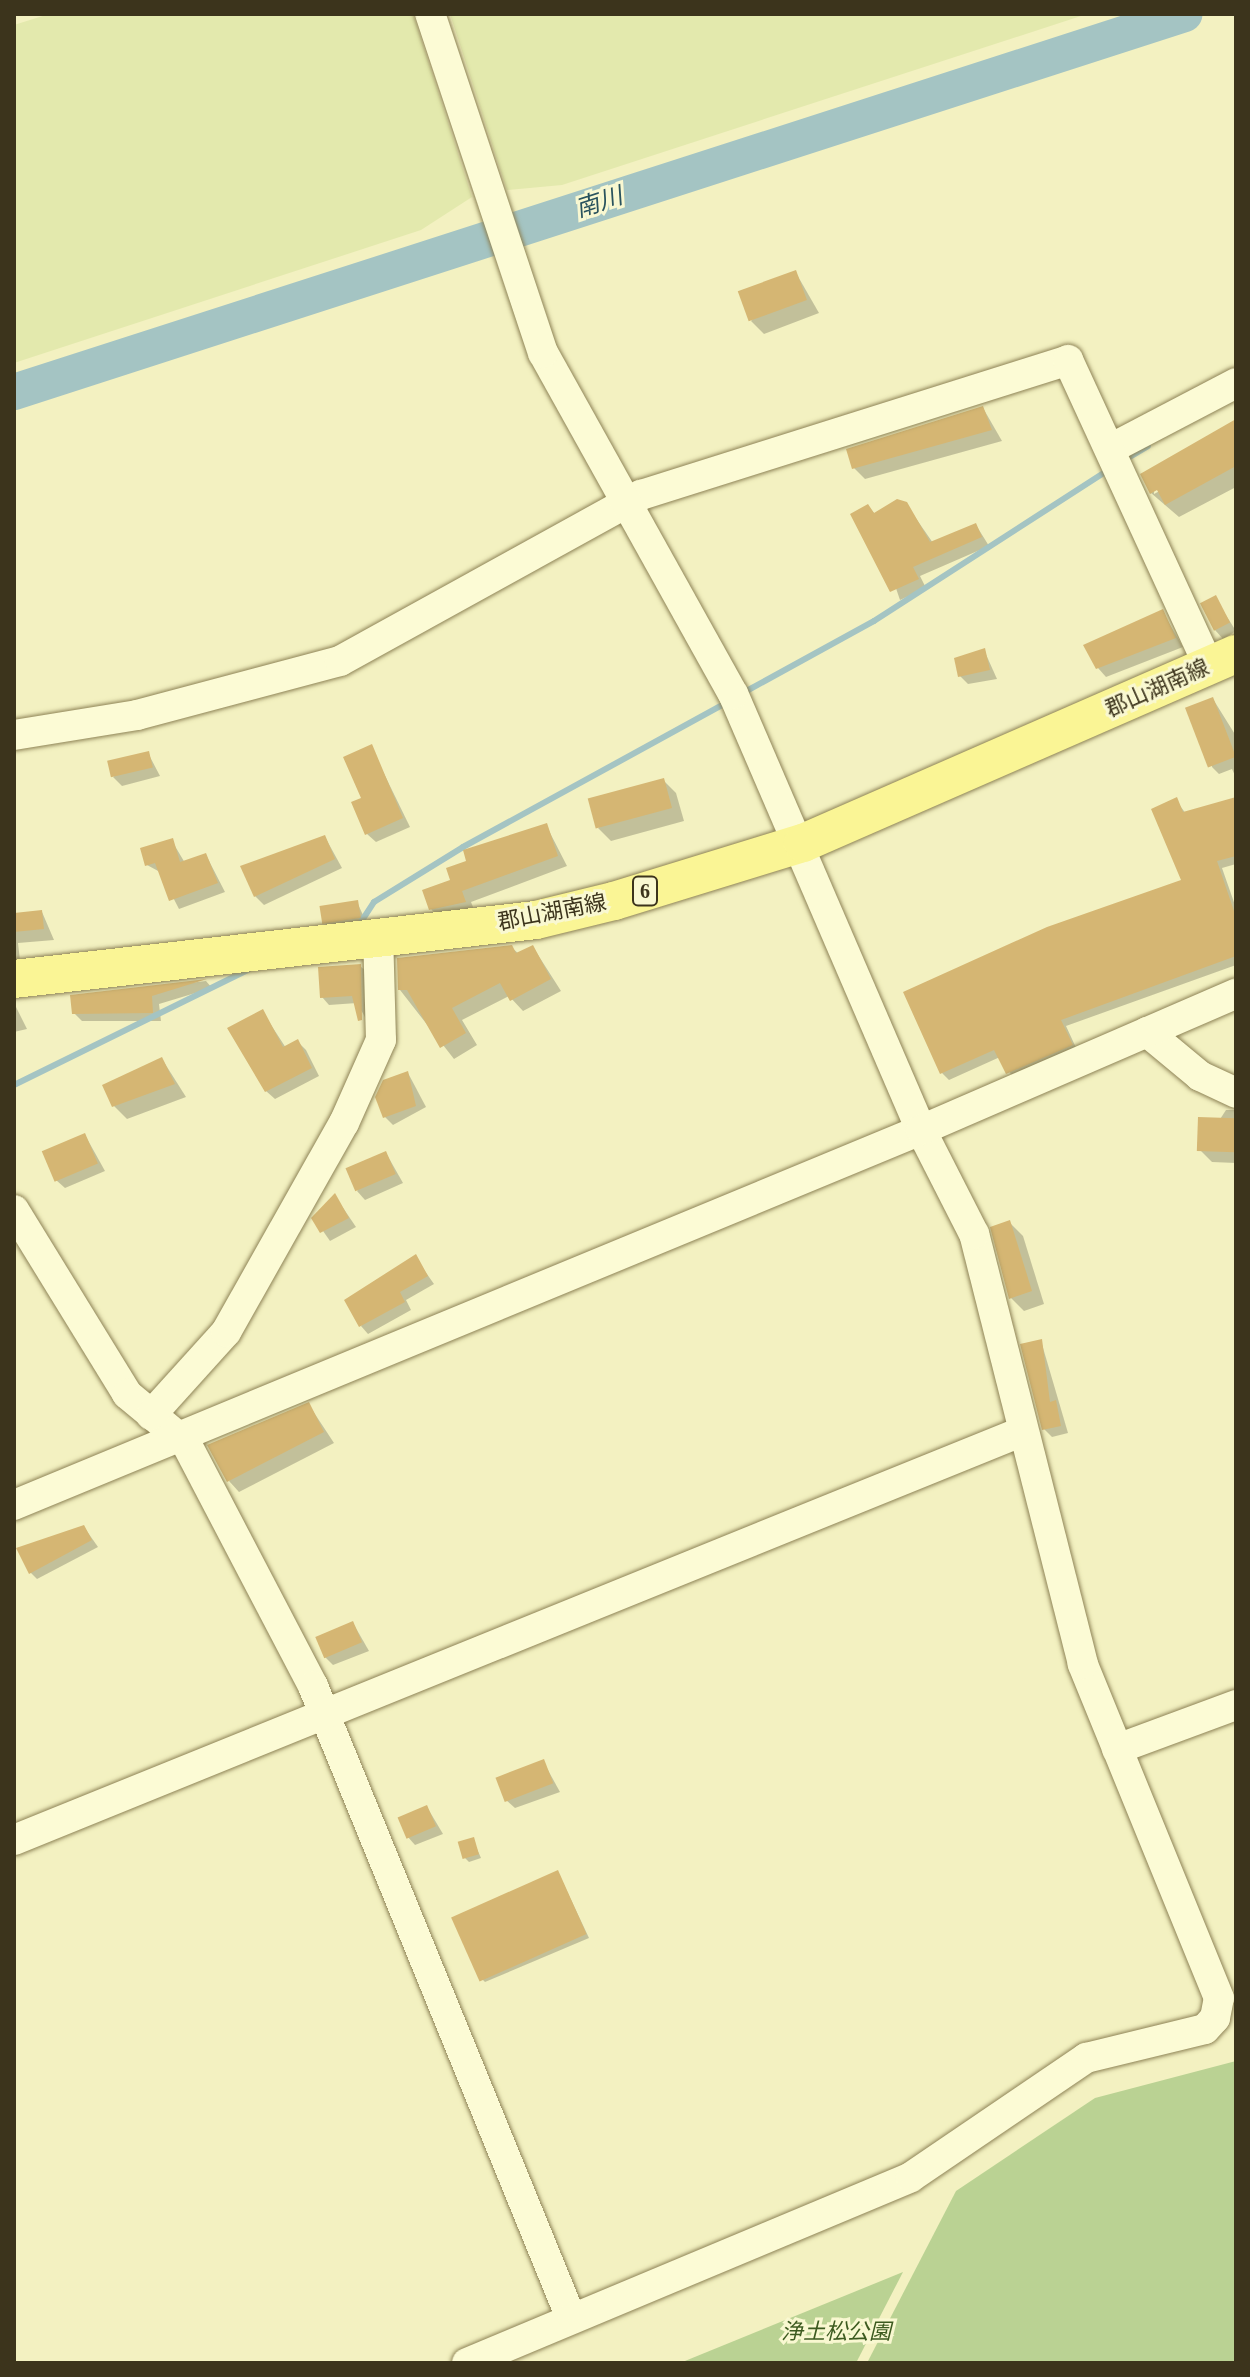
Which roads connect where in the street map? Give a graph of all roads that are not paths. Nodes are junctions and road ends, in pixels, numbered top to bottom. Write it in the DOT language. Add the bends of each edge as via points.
graph roads {
  1 [pos="430,14"];
  2 [pos="1236,383"];
  3 [pos="1110,449"];
  4 [pos="626,503"];
  5 [pos="1222,660"];
  6 [pos="14,735"];
  7 [pos="803,843"];
  8 [pos="378,935"];
  9 [pos="14,979"];
  10 [pos="1236,994"];
  11 [pos="1147,1032"];
  12 [pos="1236,1093"];
  13 [pos="921,1130"];
  14 [pos="14,1210"];
  15 [pos="151,1415"];
  16 [pos="1021,1432"];
  17 [pos="178,1434"];
  18 [pos="14,1505"];
  19 [pos="1236,1705"];
  20 [pos="323,1713"];
  21 [pos="1117,1749"];
  22 [pos="14,1840"];
  23 [pos="571,2318"];
  24 [pos="467,2363"];
  1 -- 4 [label="street" via="506,255 543,353"];
  2 -- 3 [label="street"];
  3 -- 4 [label="street" via="1068,360"];
  3 -- 5 [label="street"];
  4 -- 6 [label="street" via="340,661 137,715"];
  4 -- 7 [label="street" via="733,694"];
  5 -- 7 [label="main road, 郡山湖南線 / 6"];
  7 -- 8 [label="main road, 郡山湖南線 / 6" via="536,920"];
  7 -- 13 [label="street"];
  8 -- 9 [label="main road, 郡山湖南線 / 6"];
  8 -- 15 [label="street" via="381,1040 344,1123 226,1332"];
  10 -- 11 [label="street"];
  11 -- 12 [label="street" via="1200,1076"];
  11 -- 13 [label="street"];
  13 -- 16 [label="street" via="974,1234"];
  13 -- 17 [label="street"];
  14 -- 15 [label="street" via="118,1381"];
  15 -- 17 [label="street"];
  16 -- 20 [label="street"];
  16 -- 21 [label="street" via="1083,1664"];
  17 -- 18 [label="street"];
  17 -- 20 [label="street"];
  19 -- 21 [label="street"];
  20 -- 22 [label="street"];
  20 -- 23 [label="street"];
  21 -- 23 [label="street" via="1219,1998 1205,2029 1086,2058 911,2177"];
  23 -- 24 [label="street"];
}
